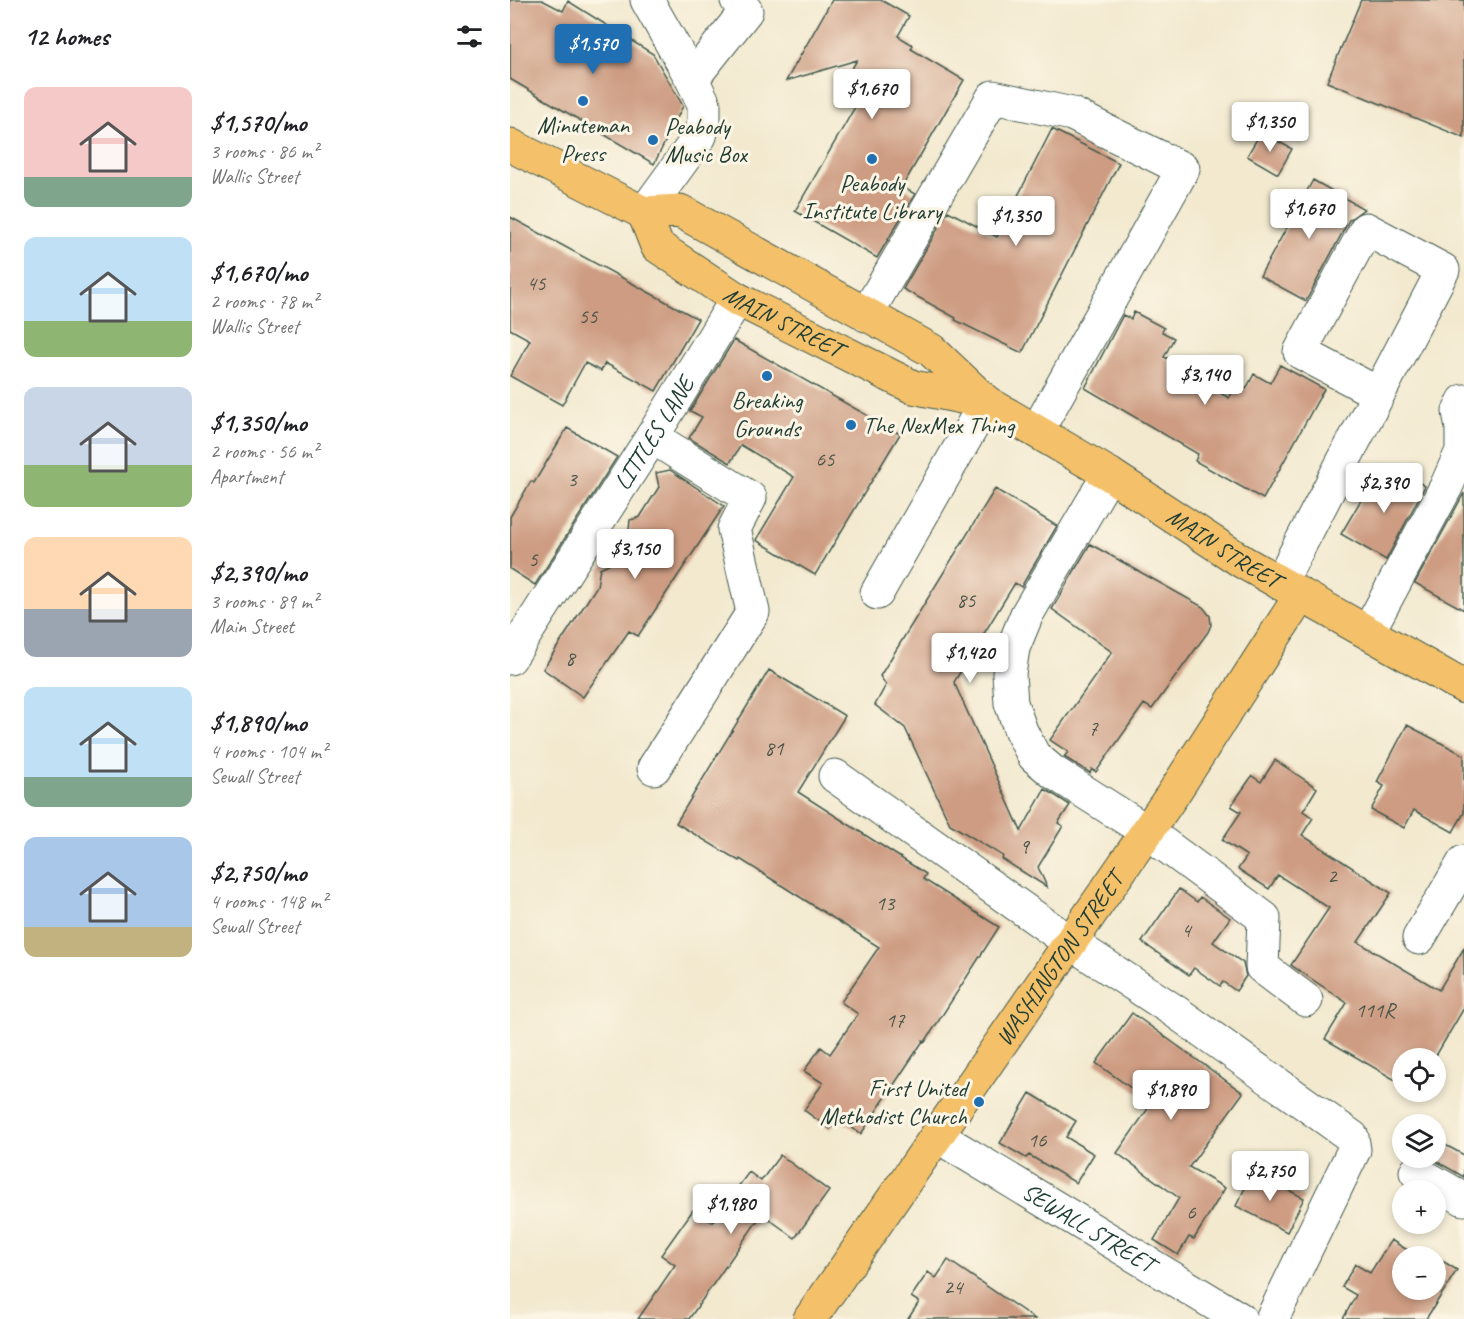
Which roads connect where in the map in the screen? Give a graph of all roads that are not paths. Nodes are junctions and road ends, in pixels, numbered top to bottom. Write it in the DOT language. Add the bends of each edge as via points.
graph roads {
  1 [pos="647,0"];
  2 [pos="737,0"];
  3 [pos="692,79"];
  4 [pos="510,145"];
  5 [pos="644,213"];
  6 [pos="737,299"];
  7 [pos="866,315"];
  8 [pos="1377,393"];
  9 [pos="1464,401"];
  10 [pos="987,402"];
  11 [pos="1037,431"];
  12 [pos="652,437"];
  13 [pos="1109,474"];
  14 [pos="1291,589"];
  15 [pos="877,593"];
  16 [pos="1368,632"];
  17 [pos="510,658"];
  18 [pos="1464,687"];
  19 [pos="654,768"];
  20 [pos="835,776"];
  21 [pos="1146,831"];
  22 [pos="1464,862"];
  23 [pos="1419,938"];
  24 [pos="1071,943"];
  25 [pos="1306,1000"];
  26 [pos="937,1136"];
  27 [pos="1416,1172"];
  28 [pos="1464,1199"];
  29 [pos="810,1319"];
  30 [pos="1240,1319"];
  31 [pos="1272,1319"];
  1 -- 3 [label="street"];
  2 -- 3 [label="street" via="746,11"];
  3 -- 5 [label="street" via="704,104 700,136"];
  4 -- 5 [label="main road"];
  5 -- 6 [label="main road, MAIN STREET" via="657,246"];
  5 -- 7 [label="main road, MAIN STREET" via="680,211"];
  6 -- 10 [label="main road, MAIN STREET" via="913,387"];
  6 -- 12 [label="street, LITTLES LANE"];
  7 -- 10 [label="main road, MAIN STREET" via="931,350"];
  7 -- 11 [label="street" via="993,97 1072,114 1183,169"];
  8 -- 8 [label="street" via="1443,270 1366,229 1300,352"];
  8 -- 14 [label="street"];
  9 -- 16 [label="street" via="1459,411 1462,451"];
  10 -- 11 [label="main road, MAIN STREET"];
  10 -- 15 [label="street"];
  11 -- 13 [label="main road, MAIN STREET"];
  12 -- 17 [label="street, LITTLES LANE"];
  12 -- 19 [label="street" via="750,498 734,529 753,612"];
  13 -- 14 [label="main road, MAIN STREET"];
  13 -- 21 [label="street" via="1027,614 1013,648 1009,674 1011,703 1034,756"];
  14 -- 16 [label="main road, MAIN STREET"];
  14 -- 21 [label="main road, WASHINGTON STREET" via="1173,794"];
  16 -- 18 [label="main road, MAIN STREET"];
  20 -- 24 [label="street"];
  21 -- 24 [label="main road, WASHINGTON STREET"];
  21 -- 25 [label="street" via="1263,918 1262,967"];
  22 -- 23 [label="street"];
  24 -- 26 [label="main road, WASHINGTON STREET"];
  24 -- 31 [label="street" via="1352,1137 1354,1150"];
  26 -- 29 [label="main road, WASHINGTON STREET"];
  26 -- 30 [label="street, SEWALL STREET"];
  27 -- 28 [label="street"];
}
